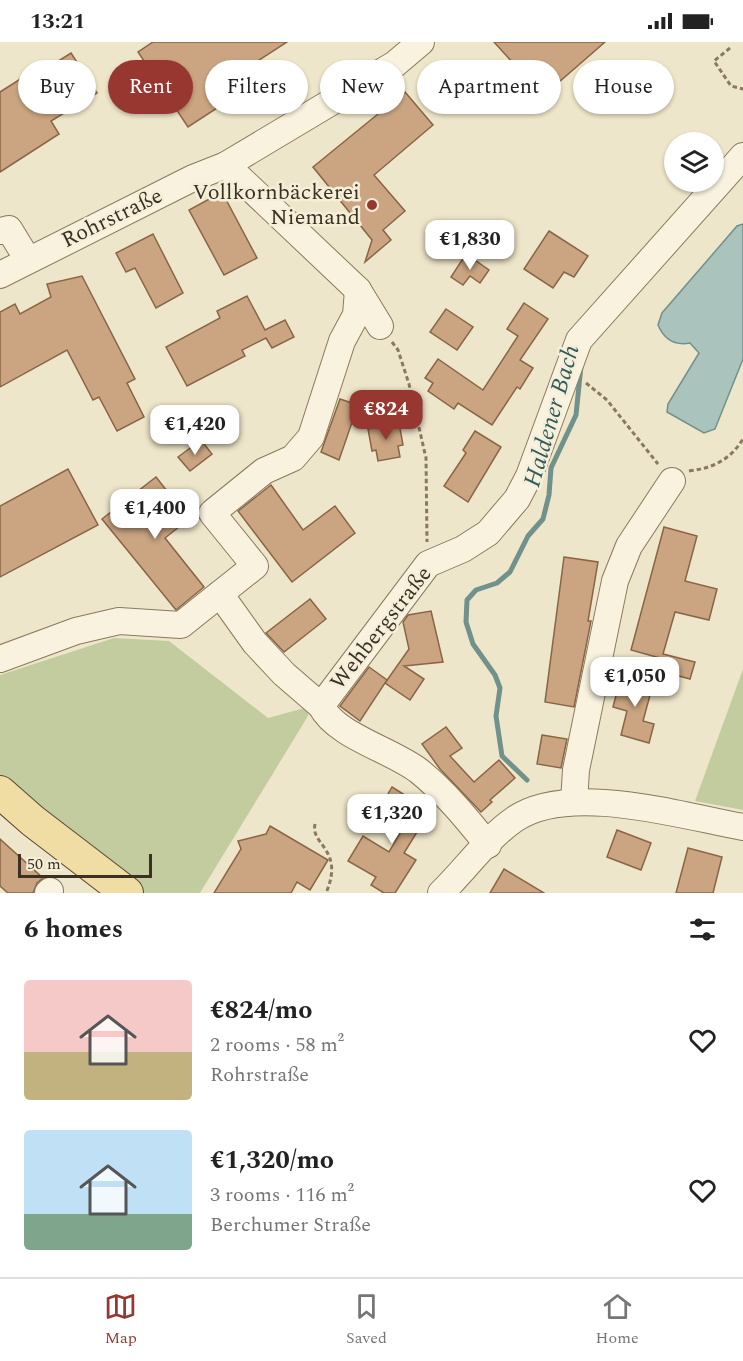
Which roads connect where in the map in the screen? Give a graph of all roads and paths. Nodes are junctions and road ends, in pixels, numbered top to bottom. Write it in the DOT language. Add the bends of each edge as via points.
graph roads {
  1 [pos="421,42"];
  2 [pos="730,48"];
  3 [pos="743,89"];
  4 [pos="743,156"];
  5 [pos="226,165"];
  6 [pos="0,231"];
  7 [pos="28,260"];
  8 [pos="0,275"];
  9 [pos="358,290"];
  10 [pos="380,326"];
  11 [pos="591,385"];
  12 [pos="743,439"];
  13 [pos="672,481"];
  14 [pos="428,564"];
  15 [pos="220,594"];
  16 [pos="0,659"];
  17 [pos="321,705"];
  18 [pos="0,792"];
  19 [pos="574,802"];
  20 [pos="315,824"];
  21 [pos="743,827"];
  22 [pos="488,845"];
  23 [pos="127,893"];
  24 [pos="326,893"];
  25 [pos="441,893"];
  1 -- 5 [label="street, Rohrstraße" via="394,64"];
  2 -- 3 [label="path" via="714,61 731,86"];
  4 -- 14 [label="street, Wehbergstraße" via="579,340 518,499 488,533"];
  5 -- 7 [label="street, Rohrstraße"];
  5 -- 9 [label="street"];
  6 -- 7 [label="street" via="9,229"];
  7 -- 8 [label="street, Rohrstraße"];
  9 -- 10 [label="street"];
  9 -- 15 [label="street" via="357,315 342,341 311,437 293,458 264,471 212,513 255,566"];
  10 -- 14 [label="path" via="398,350 421,435 427,477"];
  11 -- 13 [label="path" via="608,400"];
  12 -- 13 [label="path" via="734,453 718,464 679,473"];
  13 -- 19 [label="street" via="629,546 615,581 576,770"];
  14 -- 17 [label="street, Wehbergstraße"];
  15 -- 16 [label="street" via="180,625 119,621 76,631"];
  15 -- 17 [label="street" via="255,643"];
  17 -- 22 [label="street, Wehbergstraße" via="326,715 343,728 418,770"];
  18 -- 23 [label="main road"];
  19 -- 21 [label="street" via="644,809"];
  19 -- 22 [label="street" via="527,812"];
  20 -- 24 [label="path" via="315,835 331,859 332,879"];
  22 -- 25 [label="street"];
}
